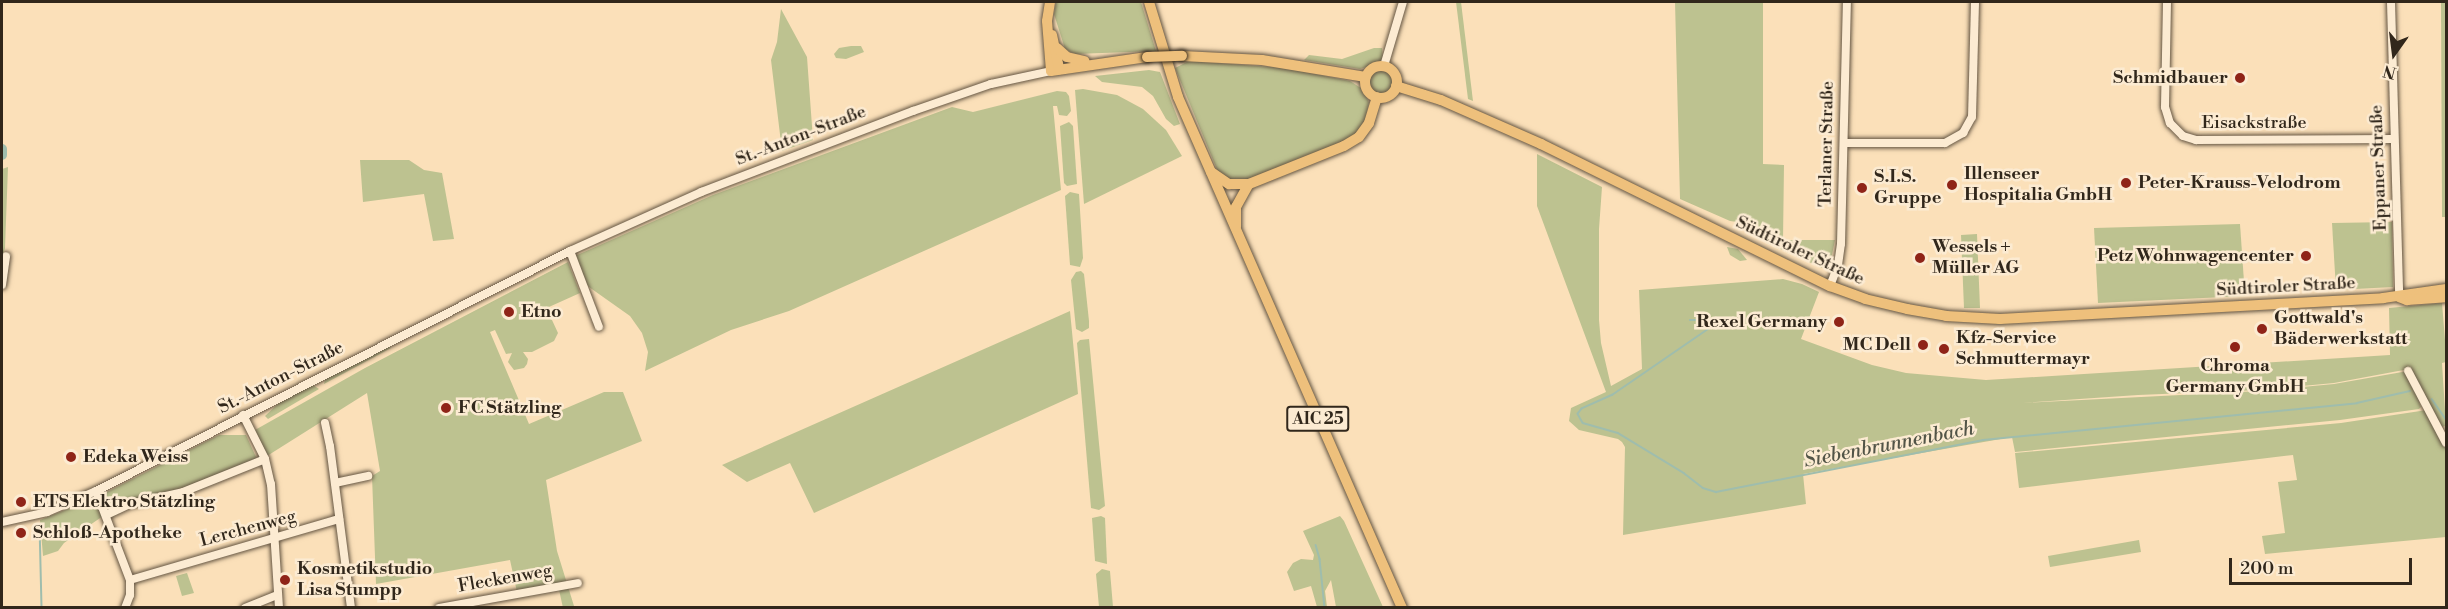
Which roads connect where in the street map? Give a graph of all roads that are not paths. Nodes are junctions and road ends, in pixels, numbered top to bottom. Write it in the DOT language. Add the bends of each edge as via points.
graph roads {
  1 [pos="1050,2"];
  2 [pos="1149,2"];
  3 [pos="1403,2"];
  4 [pos="1847,2"];
  5 [pos="1975,2"];
  6 [pos="2167,2"];
  7 [pos="2391,2"];
  8 [pos="1047,21"];
  9 [pos="1057,48"];
  10 [pos="1097,63"];
  11 [pos="1384,66"];
  12 [pos="1050,71"];
  13 [pos="1366,77"];
  14 [pos="1396,86"];
  15 [pos="1377,97"];
  16 [pos="2394,139"];
  17 [pos="1844,143"];
  18 [pos="1209,170"];
  19 [pos="1249,184"];
  20 [pos="1236,230"];
  21 [pos="570,251"];
  22 [pos="6,256"];
  23 [pos="2,285"];
  24 [pos="1830,286"];
  25 [pos="2446,289"];
  26 [pos="2399,297"];
  27 [pos="2446,297"];
  28 [pos="599,327"];
  29 [pos="2408,371"];
  30 [pos="243,415"];
  31 [pos="325,423"];
  32 [pos="2446,442"];
  33 [pos="265,459"];
  34 [pos="368,476"];
  35 [pos="336,483"];
  36 [pos="96,491"];
  37 [pos="106,515"];
  38 [pos="339,519"];
  39 [pos="2,522"];
  40 [pos="274,538"];
  41 [pos="130,580"];
  42 [pos="578,583"];
  43 [pos="278,595"];
  44 [pos="125,608"];
  45 [pos="245,608"];
  46 [pos="279,608"];
  47 [pos="351,608"];
  48 [pos="439,608"];
  49 [pos="1402,608"];
  1 -- 8 [label="main road"];
  2 -- 18 [label="main road, AIC 25" via="1178,97"];
  3 -- 11 [label="street"];
  4 -- 17 [label="street, Terlaner Straße"];
  5 -- 17 [label="street" via="1972,117 1963,133 1945,142"];
  6 -- 16 [label="street, Eisackstraße" via="2165,107 2170,123 2183,136 2196,140"];
  7 -- 16 [label="street, Eppaner Straße"];
  8 -- 9 [label="main road"];
  8 -- 12 [label="main road"];
  9 -- 10 [label="main road" via="1073,59"];
  9 -- 12 [label="main road"];
  10 -- 12 [label="main road"];
  10 -- 13 [label="main road, bridge" via="1182,56 1250,59"];
  11 -- 13 [label="main road" via="1373,68"];
  11 -- 14 [label="main road" via="1395,74"];
  12 -- 21 [label="street, St.-Anton-Straße" via="991,84 881,123 701,192"];
  13 -- 15 [label="main road" via="1368,89"];
  14 -- 15 [label="main road" via="1390,95"];
  14 -- 24 [label="main road, Südtiroler Straße" via="1441,100 1541,144"];
  15 -- 19 [label="main road" via="1370,123 1359,137"];
  16 -- 26 [label="street, Eppaner Straße"];
  17 -- 24 [label="street, Terlaner Straße" via="1841,244"];
  18 -- 19 [label="main road" via="1229,184"];
  18 -- 20 [label="main road, AIC 25"];
  19 -- 20 [label="main road" via="1236,207"];
  20 -- 49 [label="main road, AIC 25"];
  21 -- 28 [label="street"];
  21 -- 30 [label="street, St.-Anton-Straße"];
  22 -- 23 [label="street"];
  24 -- 26 [label="main road, Südtiroler Straße" via="1900,308 1982,319"];
  25 -- 26 [label="main road, Südtiroler Straße"];
  26 -- 27 [label="main road, Südtiroler Straße"];
  29 -- 32 [label="street"];
  30 -- 33 [label="street"];
  30 -- 36 [label="street, St.-Anton-Straße"];
  31 -- 35 [label="street"];
  33 -- 37 [label="street" via="183,492 130,504"];
  33 -- 40 [label="street" via="271,484"];
  34 -- 35 [label="street"];
  35 -- 38 [label="street"];
  36 -- 37 [label="street"];
  36 -- 39 [label="street, St.-Anton-Straße" via="47,512"];
  37 -- 41 [label="street"];
  38 -- 40 [label="street, Lerchenweg"];
  38 -- 47 [label="street"];
  40 -- 41 [label="street, Lerchenweg"];
  40 -- 43 [label="street"];
  41 -- 44 [label="street"];
  42 -- 48 [label="street, Fleckenweg"];
  43 -- 45 [label="street"];
  43 -- 46 [label="street"];
}
